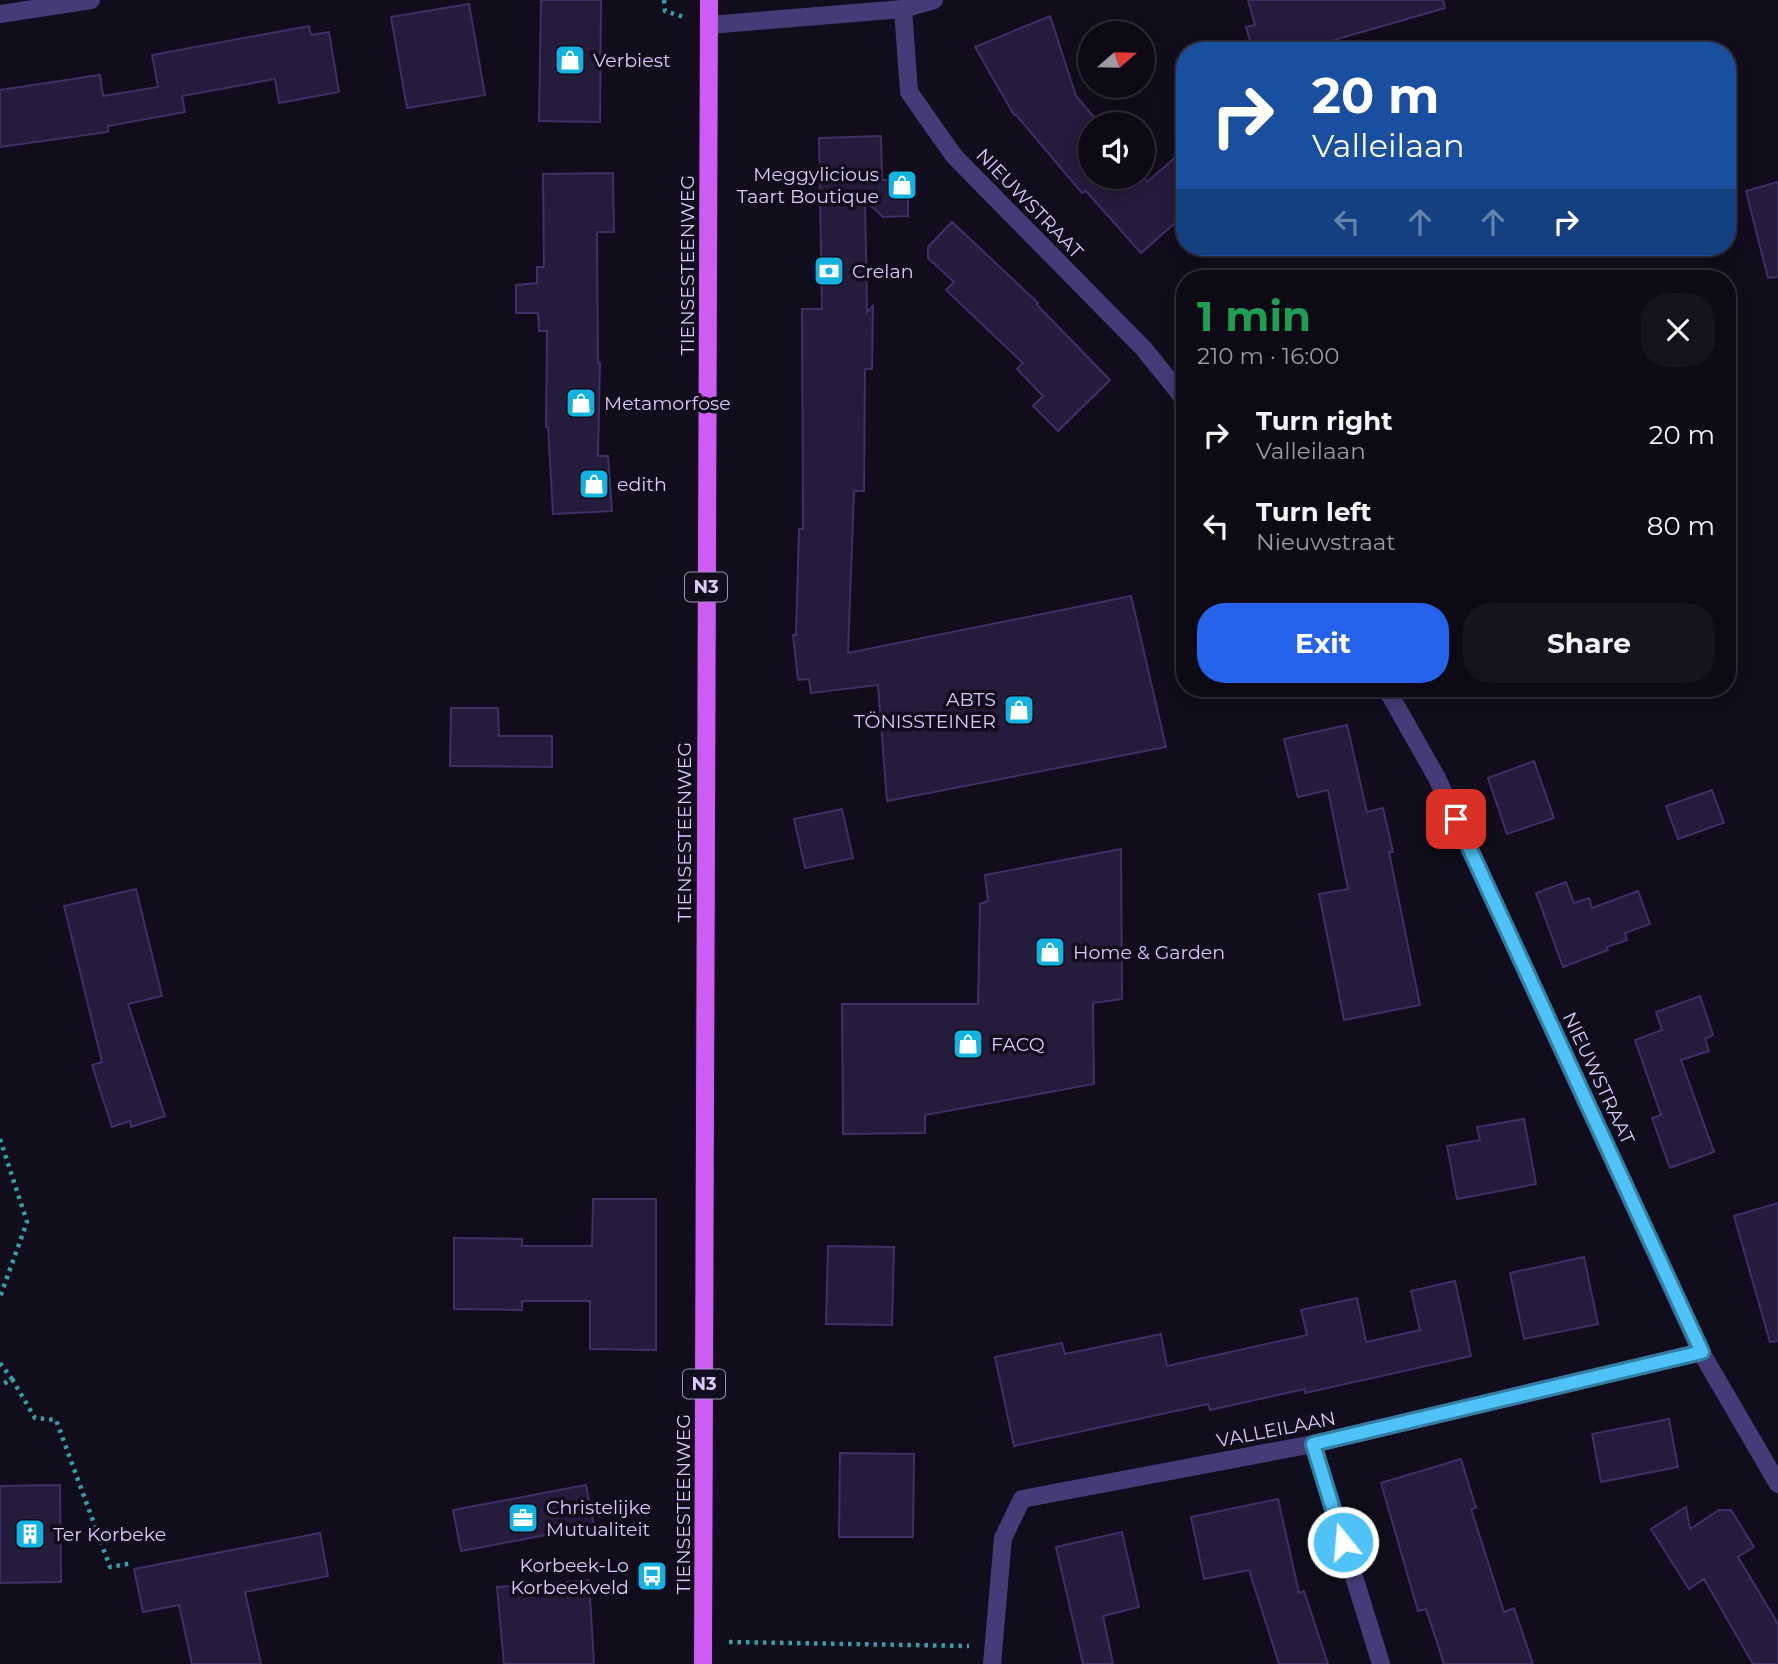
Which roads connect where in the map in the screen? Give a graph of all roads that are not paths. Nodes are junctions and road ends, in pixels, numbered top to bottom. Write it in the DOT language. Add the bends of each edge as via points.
graph roads {
  1 [pos="91,0"];
  2 [pos="709,0"];
  3 [pos="934,0"];
  4 [pos="903,9"];
  5 [pos="0,14"];
  6 [pos="709,25"];
  7 [pos="1176,389"];
  8 [pos="1391,697"];
  9 [pos="1702,1352"];
  10 [pos="1313,1444"];
  11 [pos="1778,1484"];
  12 [pos="992,1655"];
  13 [pos="703,1664"];
  14 [pos="1381,1664"];
  1 -- 5 [label="street"];
  2 -- 6 [label="main road, TIENSESTEENWEG / N3"];
  3 -- 4 [label="street"];
  4 -- 6 [label="street"];
  4 -- 7 [label="street, NIEUWSTRAAT" via="909,92 954,156 1144,349"];
  6 -- 13 [label="main road, TIENSESTEENWEG / N3"];
  8 -- 9 [label="street, NIEUWSTRAAT" via="1437,778"];
  9 -- 10 [label="street, VALLEILAAN"];
  9 -- 11 [label="street, NIEUWSTRAAT"];
  10 -- 12 [label="street, VALLEILAAN" via="1022,1499 1003,1538"];
  10 -- 14 [label="street"];
}
